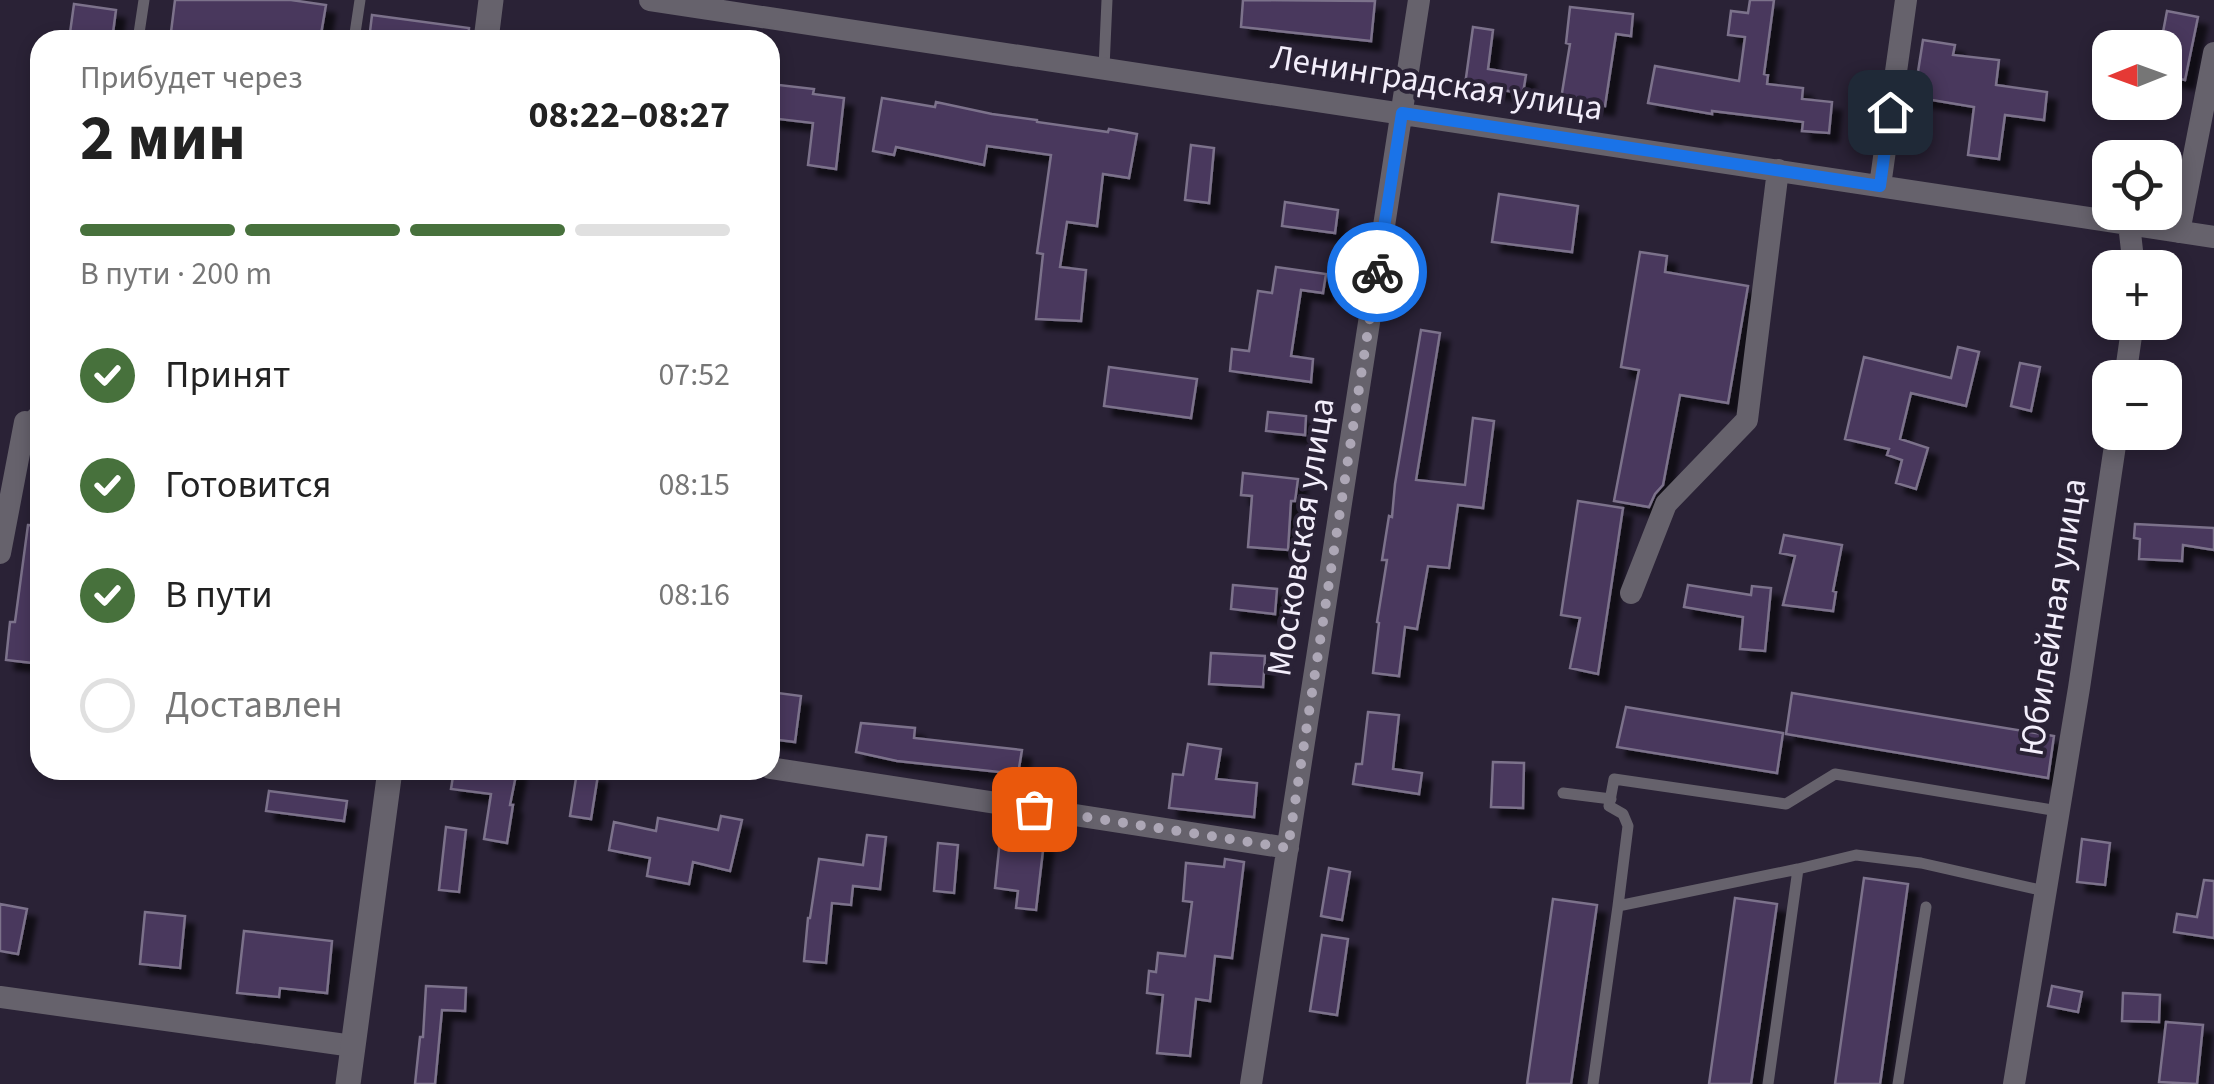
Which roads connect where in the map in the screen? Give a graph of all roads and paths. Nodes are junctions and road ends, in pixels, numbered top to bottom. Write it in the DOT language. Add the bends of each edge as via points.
graph roads {
  1 [pos="144,0"];
  2 [pos="360,0"];
  3 [pos="491,0"];
  4 [pos="650,0"];
  5 [pos="1107,0"];
  6 [pos="1419,0"];
  7 [pos="1906,0"];
  8 [pos="140,30"];
  9 [pos="356,30"];
  10 [pos="487,30"];
  11 [pos="2214,52"];
  12 [pos="1104,68"];
  13 [pos="1402,113"];
  14 [pos="1778,170"];
  15 [pos="1880,186"];
  16 [pos="2092,218"];
  17 [pos="2166,230"];
  18 [pos="2179,232"];
  19 [pos="2214,237"];
  20 [pos="30,424"];
  21 [pos="2114,450"];
  22 [pos="0,553"];
  23 [pos="1632,593"];
  24 [pos="780,770"];
  25 [pos="389,780"];
  26 [pos="1563,793"];
  27 [pos="1610,799"];
  28 [pos="2058,811"];
  29 [pos="1288,848"];
  30 [pos="1798,869"];
  31 [pos="2045,890"];
  32 [pos="1618,906"];
  33 [pos="1926,907"];
  34 [pos="0,997"];
  35 [pos="354,1046"];
  36 [pos="348,1084"];
  37 [pos="1251,1084"];
  38 [pos="1593,1084"];
  39 [pos="1768,1084"];
  40 [pos="1898,1084"];
  41 [pos="2014,1084"];
  1 -- 8 [label="lane"];
  2 -- 9 [label="lane"];
  3 -- 10 [label="street"];
  4 -- 12 [label="street, Ленинградская улица"];
  5 -- 12 [label="lane"];
  6 -- 13 [label="street, Московская улица"];
  7 -- 15 [label="street"];
  11 -- 18 [label="street"];
  12 -- 13 [label="street, Ленинградская улица"];
  13 -- 14 [label="street, Ленинградская улица"];
  13 -- 29 [label="street, Московская улица"];
  14 -- 15 [label="street, Ленинградская улица"];
  14 -- 23 [label="street" via="1748,420 1666,504"];
  15 -- 16 [label="street, Ленинградская улица"];
  17 -- 18 [label="street, Ленинградская улица"];
  18 -- 19 [label="street, Ленинградская улица"];
  20 -- 22 [label="street"];
  21 -- 28 [label="street, Юбилейная улица"];
  24 -- 29 [label="street"];
  25 -- 35 [label="street"];
  26 -- 27 [label="lane"];
  27 -- 28 [label="lane" via="1614,779 1786,804 1835,774"];
  27 -- 32 [label="lane" via="1628,826"];
  28 -- 31 [label="street, Юбилейная улица"];
  29 -- 37 [label="street, Московская улица"];
  30 -- 31 [label="lane" via="1856,854"];
  30 -- 32 [label="lane"];
  30 -- 39 [label="lane"];
  31 -- 41 [label="street, Юбилейная улица"];
  32 -- 38 [label="lane"];
  33 -- 40 [label="lane"];
  34 -- 35 [label="street"];
  35 -- 36 [label="street"];
}
